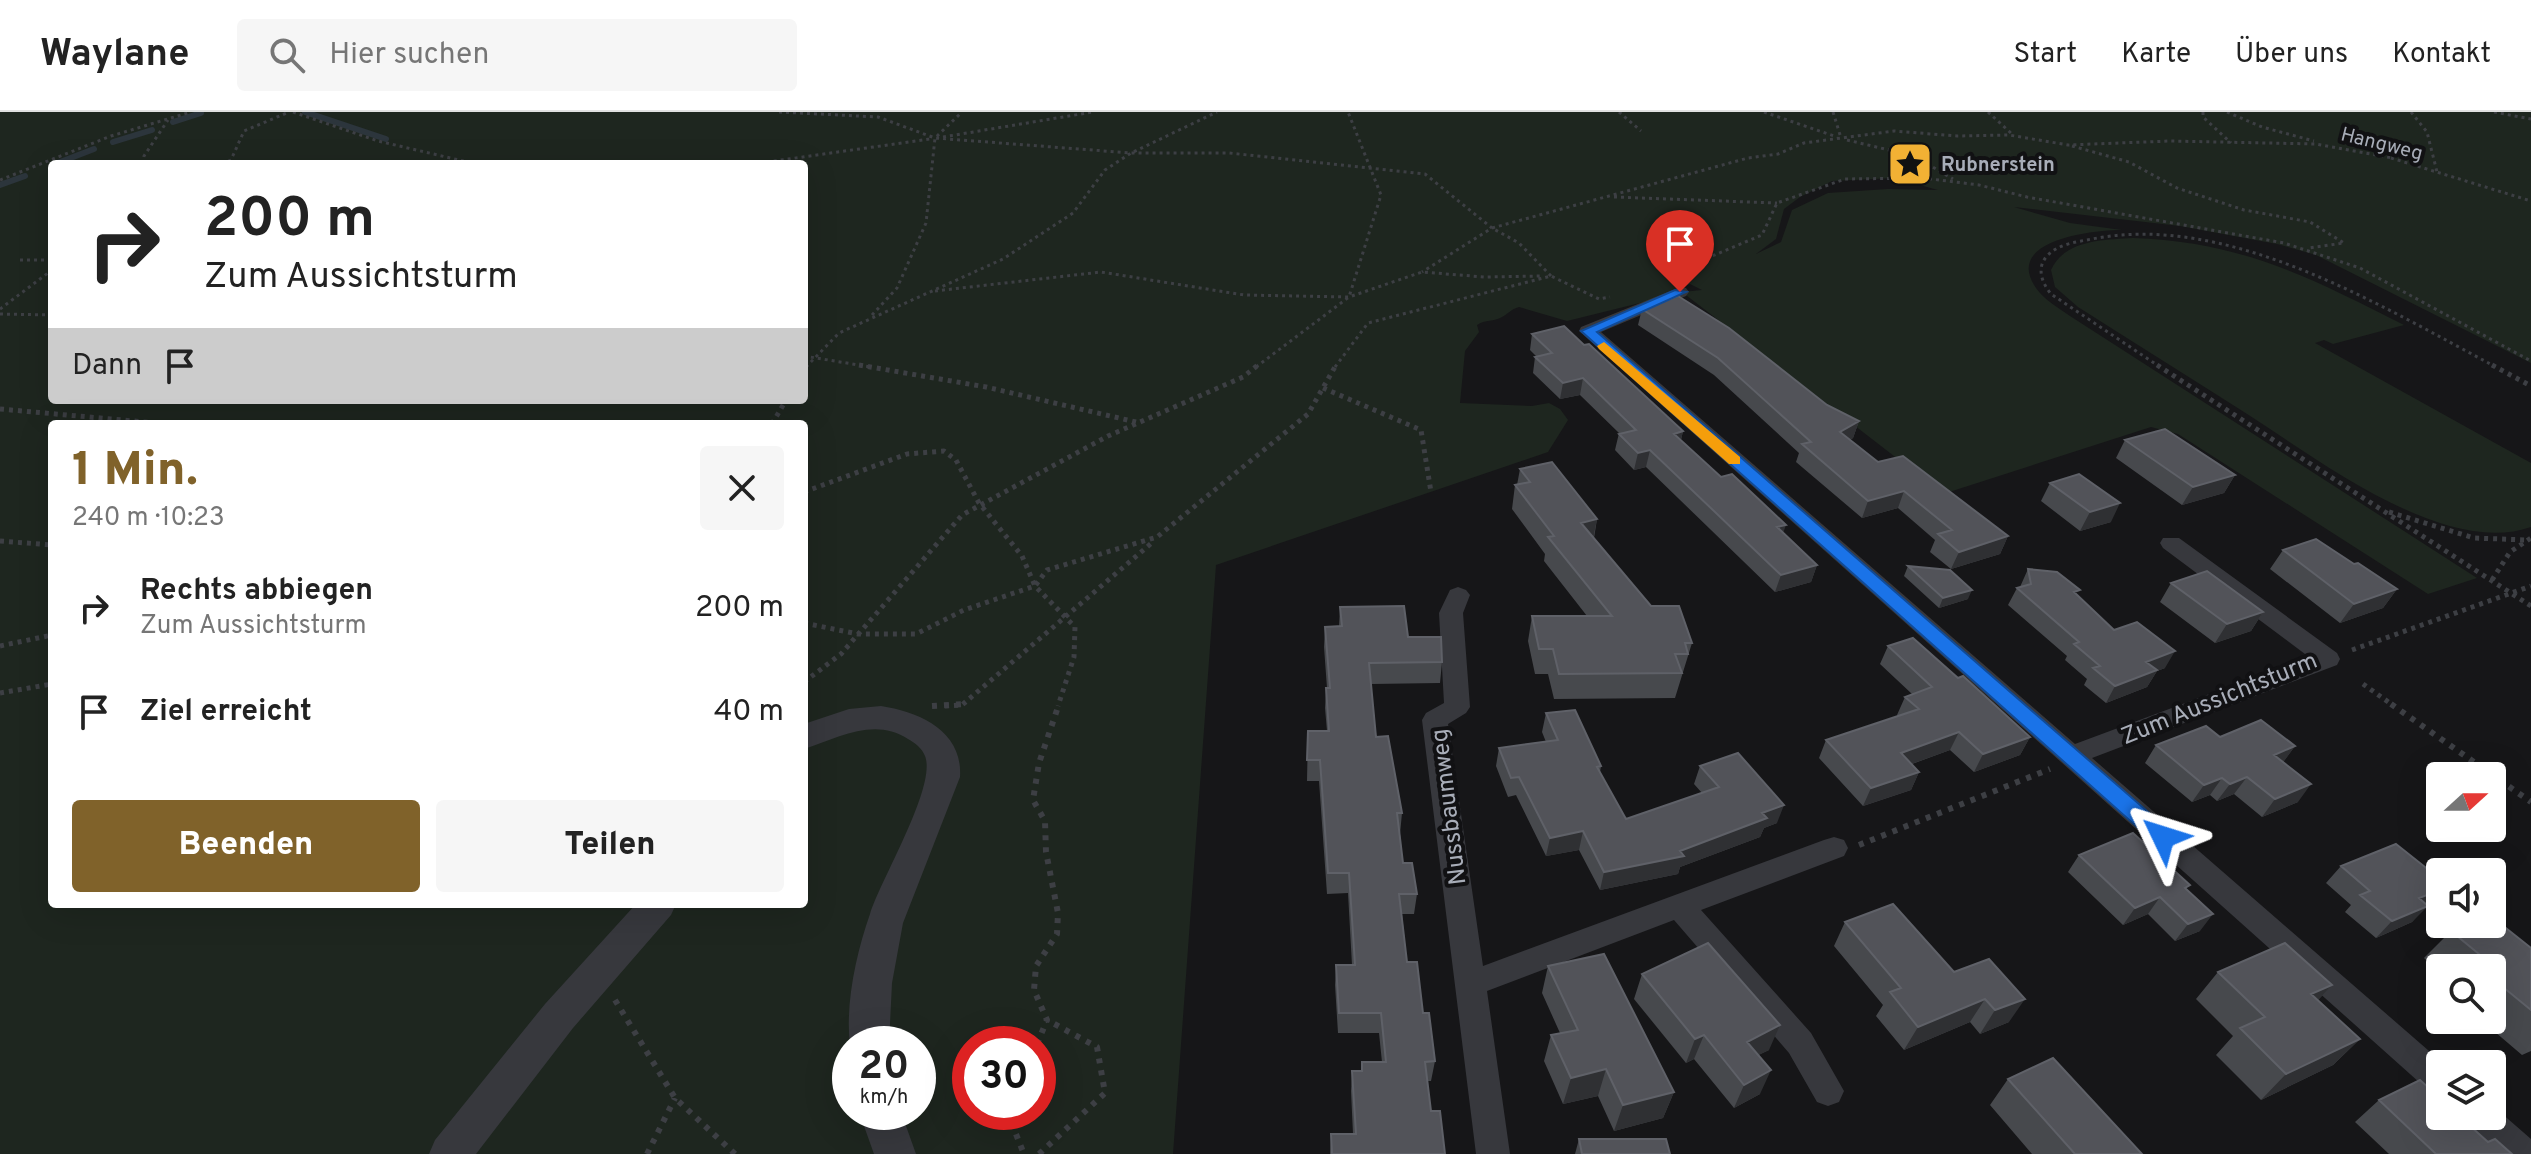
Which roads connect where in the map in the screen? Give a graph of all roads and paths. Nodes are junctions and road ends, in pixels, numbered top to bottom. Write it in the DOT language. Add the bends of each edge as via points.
graph roads {
  1 [pos="191,112"];
  2 [pos="291,112"];
  3 [pos="779,112"];
  4 [pos="962,112"];
  5 [pos="1093,112"];
  6 [pos="1217,112"];
  7 [pos="1348,112"];
  8 [pos="1619,112"];
  9 [pos="1764,112"];
  10 [pos="1833,112"];
  11 [pos="1988,112"];
  12 [pos="2203,112"];
  13 [pos="2227,112"];
  14 [pos="2411,112"];
  15 [pos="2494,112"];
  16 [pos="876,114"];
  17 [pos="169,119"];
  18 [pos="2531,119"];
  19 [pos="1641,131"];
  20 [pos="2014,136"];
  21 [pos="935,138"];
  22 [pos="1841,138"];
  23 [pos="2231,144"];
  24 [pos="2068,145"];
  25 [pos="1131,153"];
  26 [pos="2393,158"];
  27 [pos="50,160"];
  28 [pos="144,160"];
  29 [pos="231,160"];
  30 [pos="459,160"];
  31 [pos="781,160"];
  32 [pos="48,161"];
  33 [pos="1372,167"];
  34 [pos="2437,172"];
  35 [pos="0,180"];
  36 [pos="1957,182"];
  37 [pos="1607,197"];
  38 [pos="2531,201"];
  39 [pos="1777,203"];
  40 [pos="1492,228"];
  41 [pos="2305,249"];
  42 [pos="20,260"];
  43 [pos="48,260"];
  44 [pos="1422,272"];
  45 [pos="48,273"];
  46 [pos="1551,276"];
  47 [pos="1674,283"];
  48 [pos="935,291"];
  49 [pos="1349,297"];
  50 [pos="1616,297"];
  51 [pos="0,311"];
  52 [pos="48,315"];
  53 [pos="868,318"];
  54 [pos="808,356"];
  55 [pos="813,357"];
  56 [pos="2531,361"];
  57 [pos="808,364"];
  58 [pos="2531,386"];
  59 [pos="1323,388"];
  60 [pos="0,409"];
  61 [pos="122,420"];
  62 [pos="1138,423"];
  63 [pos="808,491"];
  64 [pos="1431,492"];
  65 [pos="979,503"];
  66 [pos="2379,508"];
  67 [pos="1157,537"];
  68 [pos="2529,539"];
  69 [pos="0,541"];
  70 [pos="2171,543"];
  71 [pos="48,545"];
  72 [pos="2492,580"];
  73 [pos="1035,586"];
  74 [pos="2531,586"];
  75 [pos="2512,594"];
  76 [pos="1458,595"];
  77 [pos="2531,606"];
  78 [pos="1065,617"];
  79 [pos="808,624"];
  80 [pos="858,634"];
  81 [pos="48,636"];
  82 [pos="0,646"];
  83 [pos="2328,659"];
  84 [pos="808,679"];
  85 [pos="2363,684"];
  86 [pos="48,685"];
  87 [pos="0,693"];
  88 [pos="920,706"];
  89 [pos="808,735"];
  90 [pos="2070,756"];
  91 [pos="2531,802"];
  92 [pos="1834,848"];
  93 [pos="1679,906"];
  94 [pos="654,908"];
  95 [pos="597,972"];
  96 [pos="1470,984"];
  97 [pos="1047,1020"];
  98 [pos="869,1026"];
  99 [pos="1044,1026"];
  100 [pos="2426,1069"];
  101 [pos="1828,1091"];
  102 [pos="675,1098"];
  103 [pos="886,1130"];
  104 [pos="1014,1130"];
  105 [pos="2496,1130"];
  106 [pos="450,1154"];
  107 [pos="647,1154"];
  108 [pos="735,1154"];
  109 [pos="895,1154"];
  110 [pos="1024,1154"];
  111 [pos="1039,1154"];
  112 [pos="1493,1154"];
  113 [pos="2523,1154"];
  1 -- 17 [label="path"];
  2 -- 29 [label="path" via="244,131"];
  2 -- 30 [label="path"];
  3 -- 16 [label="path"];
  4 -- 21 [label="path"];
  5 -- 21 [label="path"];
  6 -- 25 [label="path"];
  7 -- 33 [label="path"];
  8 -- 19 [label="path"];
  9 -- 22 [label="path"];
  10 -- 22 [label="path"];
  11 -- 20 [label="path"];
  12 -- 23 [label="path"];
  13 -- 26 [label="path, Hangweg" via="2288,135"];
  14 -- 34 [label="path" via="2423,120"];
  15 -- 18 [label="path"];
  16 -- 21 [label="path"];
  17 -- 27 [label="path"];
  17 -- 28 [label="path"];
  20 -- 22 [label="path" via="1894,131"];
  20 -- 24 [label="path"];
  21 -- 25 [label="path"];
  21 -- 31 [label="path"];
  21 -- 53 [label="path" via="926,223 897,288"];
  22 -- 36 [label="path" via="1914,156"];
  22 -- 37 [label="path" via="1804,143"];
  23 -- 24 [label="path"];
  23 -- 26 [label="path" via="2316,144"];
  24 -- 41 [label="path" via="2129,162 2177,188 2244,210 2310,222 2344,243"];
  25 -- 33 [label="path" via="1229,153"];
  25 -- 48 [label="path" via="1105,170 1073,213 1003,259"];
  26 -- 34 [label="path, Hangweg"];
  32 -- 35 [label="path"];
  33 -- 40 [label="path" via="1425,174"];
  33 -- 49 [label="path" via="1381,195"];
  34 -- 38 [label="path, Hangweg"];
  36 -- 39 [label="path" via="1845,179"];
  36 -- 41 [label="path"];
  37 -- 39 [label="path"];
  37 -- 40 [label="path"];
  39 -- 47 [label="path" via="1762,235"];
  40 -- 44 [label="path"];
  40 -- 46 [label="path" via="1519,243"];
  41 -- 56 [label="path" via="2360,268"];
  42 -- 43 [label="path"];
  44 -- 46 [label="path"];
  44 -- 49 [label="path"];
  45 -- 51 [label="path"];
  46 -- 50 [label="path" via="1599,299"];
  46 -- 59 [label="path" via="1368,323"];
  47 -- 90 [label="street" via="1588,331"];
  48 -- 49 [label="path" via="1101,272 1244,295"];
  48 -- 53 [label="path"];
  49 -- 62 [label="path" via="1243,377"];
  51 -- 52 [label="path"];
  53 -- 55 [label="path" via="839,333"];
  54 -- 55 [label="path"];
  55 -- 57 [label="path"];
  55 -- 62 [label="path" via="986,387"];
  58 -- 66 [label="path" via="2321,278 2255,253 2143,234 2080,239 2046,255 2040,269 2042,284 2057,300"];
  59 -- 64 [label="path" via="1421,430"];
  59 -- 67 [label="path" via="1308,414"];
  60 -- 61 [label="path"];
  62 -- 65 [label="path"];
  63 -- 65 [label="path" via="829,488 900,453 944,451 956,460"];
  65 -- 73 [label="path" via="1022,556"];
  65 -- 80 [label="path" via="962,515"];
  66 -- 68 [label="path" via="2477,540"];
  66 -- 72 [label="path"];
  67 -- 73 [label="path" via="1047,570"];
  67 -- 78 [label="path"];
  68 -- 72 [label="path" via="2510,552"];
  69 -- 71 [label="path"];
  70 -- 83 [label="street, Zum Aussichtsturm"];
  72 -- 75 [label="path"];
  73 -- 78 [label="path"];
  73 -- 80 [label="path" via="964,610 916,634"];
  74 -- 75 [label="path"];
  75 -- 77 [label="path"];
  75 -- 83 [label="path"];
  76 -- 96 [label="street, Nussbaumweg" via="1451,613 1457,707 1435,720"];
  78 -- 88 [label="path" via="962,705"];
  78 -- 97 [label="path" via="1075,627 1074,657 1039,763 1033,800 1045,821 1058,913 1057,934 1036,966 1034,990"];
  79 -- 80 [label="path"];
  80 -- 84 [label="path"];
  81 -- 82 [label="path"];
  83 -- 90 [label="street, Zum Aussichtsturm"];
  85 -- 91 [label="path"];
  86 -- 87 [label="path"];
  89 -- 98 [label="street" via="840,722 891,719 931,738 944,765 939,794 885,923"];
  90 -- 92 [label="path" via="2053,768 1856,847"];
  90 -- 100 [label="street"];
  92 -- 93 [label="street"];
  93 -- 96 [label="street"];
  93 -- 101 [label="street" via="1800,1043"];
  94 -- 95 [label="street"];
  95 -- 102 [label="path"];
  95 -- 106 [label="street"];
  96 -- 112 [label="street, Nussbaumweg"];
  97 -- 99 [label="path"];
  97 -- 111 [label="path" via="1097,1047 1105,1093"];
  102 -- 107 [label="path"];
  102 -- 108 [label="path"];
  103 -- 109 [label="street"];
  104 -- 110 [label="path"];
  105 -- 113 [label="street"];
}
